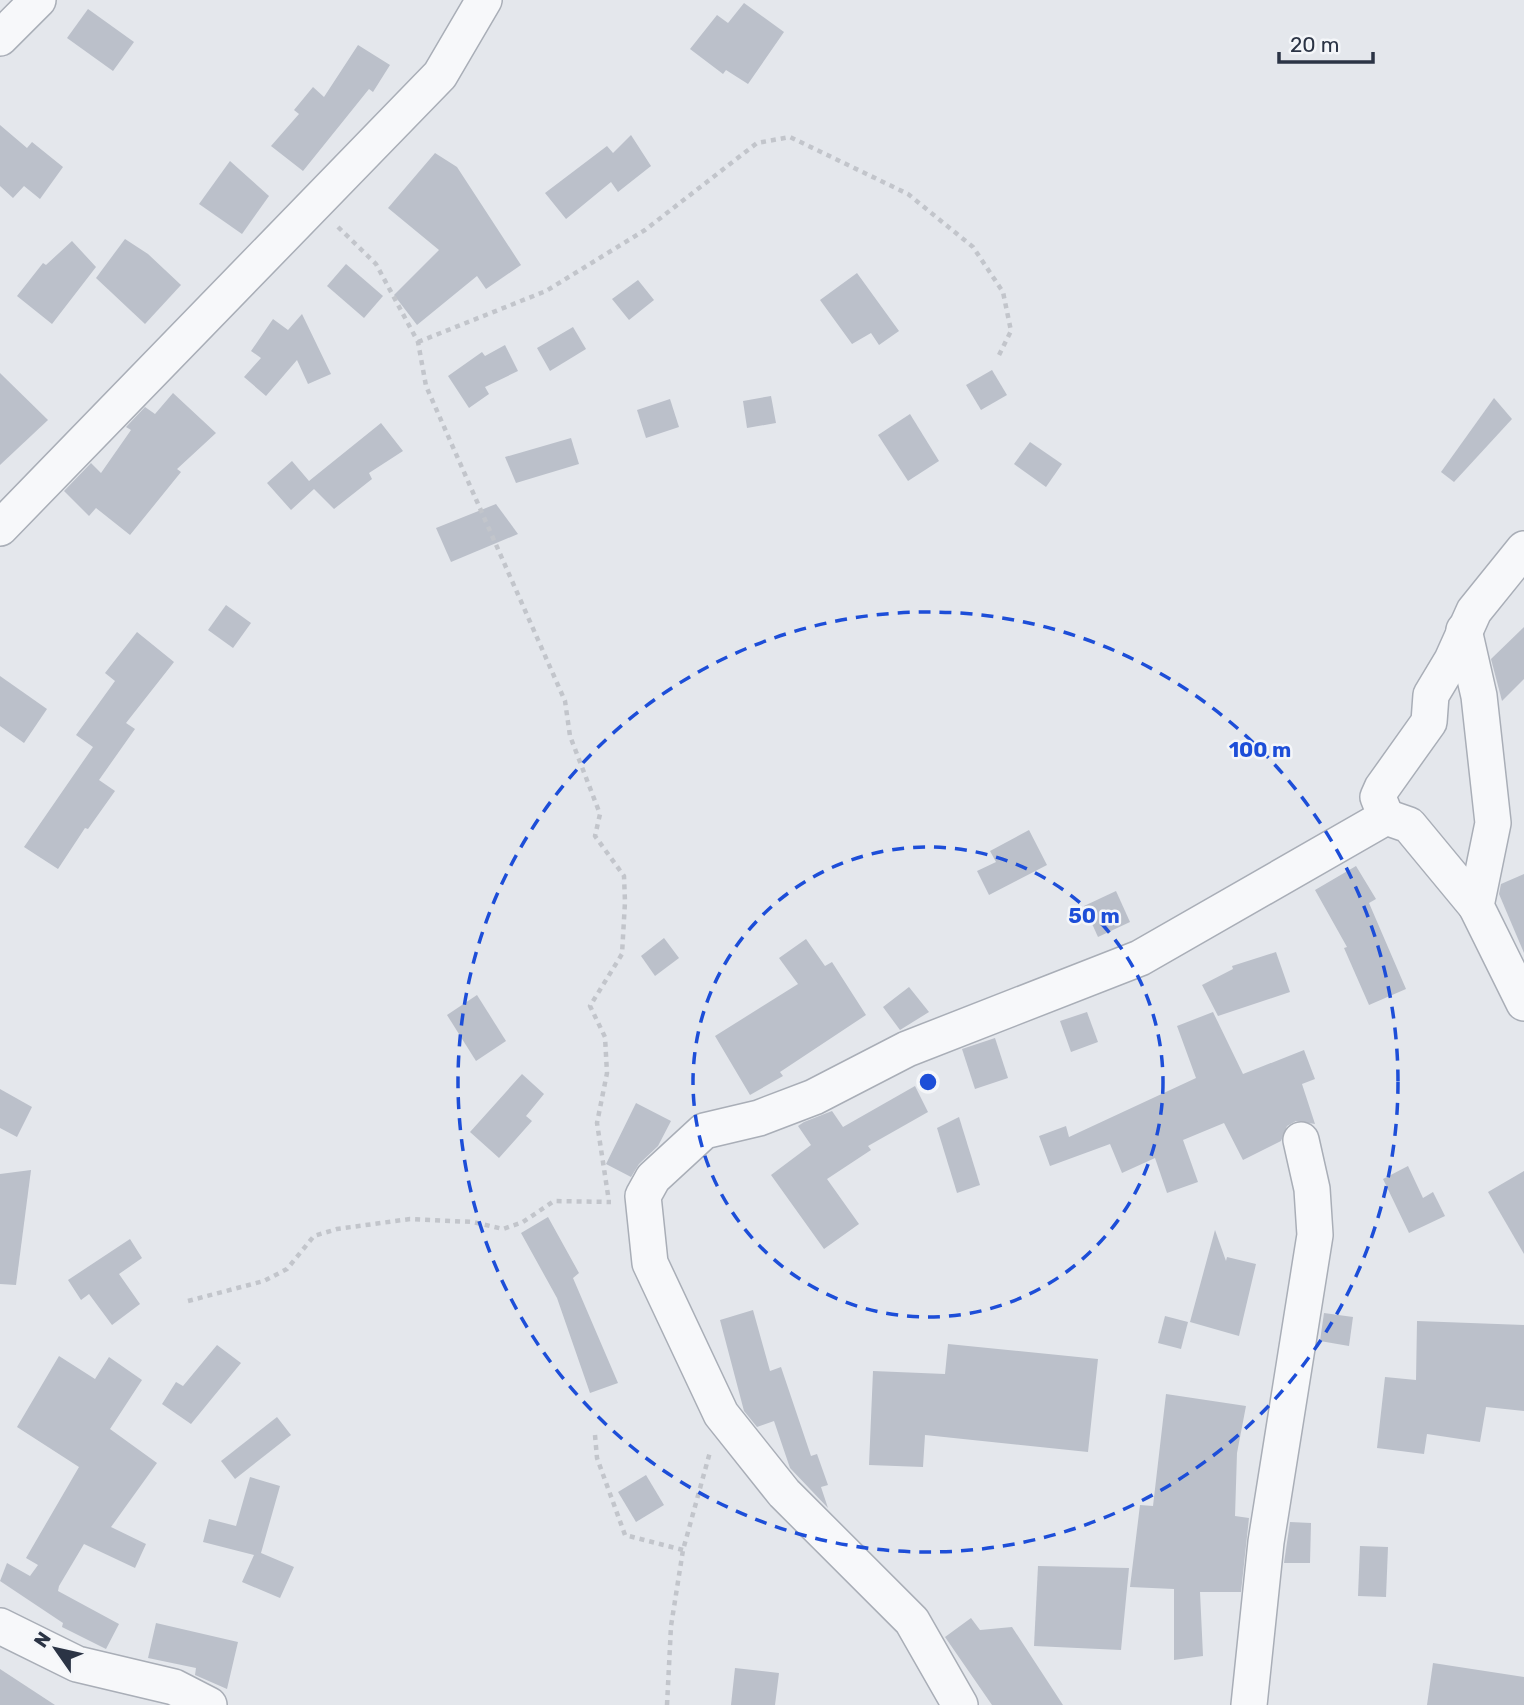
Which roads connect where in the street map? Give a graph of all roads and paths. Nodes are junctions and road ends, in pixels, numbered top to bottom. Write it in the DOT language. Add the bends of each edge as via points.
graph roads {
  1 [pos="38,0"];
  2 [pos="484,0"];
  3 [pos="0,38"];
  4 [pos="318,201"];
  5 [pos="418,342"];
  6 [pos="998,357"];
  7 [pos="0,528"];
  8 [pos="1524,549"];
  9 [pos="1464,630"];
  10 [pos="1386,817"];
  11 [pos="1509,820"];
  12 [pos="1476,906"];
  13 [pos="1524,1003"];
  14 [pos="1301,1140"];
  15 [pos="626,1199"];
  16 [pos="188,1301"];
  17 [pos="721,1414"];
  18 [pos="595,1435"];
  19 [pos="683,1550"];
  20 [pos="0,1626"];
  21 [pos="209,1705"];
  22 [pos="667,1705"];
  23 [pos="960,1705"];
  24 [pos="1249,1705"];
  1 -- 3 [label="street"];
  2 -- 4 [label="street" via="440,75"];
  4 -- 5 [label="path" via="376,264"];
  4 -- 7 [label="street"];
  5 -- 6 [label="path" via="546,291 645,230 757,143 790,137 908,194 973,247 1003,292 1011,331"];
  5 -- 15 [label="path" via="426,386 565,701 570,736 600,814 596,836 624,876 622,954 590,1006 605,1037 607,1073 597,1123"];
  8 -- 9 [label="street"];
  9 -- 10 [label="street" via="1431,695 1429,722 1378,797"];
  9 -- 11 [label="street"];
  10 -- 12 [label="street" via="1409,825"];
  10 -- 15 [label="street" via="1140,958 907,1049 814,1097 759,1118 704,1131"];
  11 -- 12 [label="street"];
  12 -- 13 [label="street"];
  14 -- 24 [label="street" via="1312,1189 1315,1235 1266,1542"];
  15 -- 16 [label="path" via="554,1201 503,1229 473,1222 410,1219 337,1229 314,1236 287,1269 264,1281"];
  15 -- 17 [label="street" via="650,1263"];
  17 -- 19 [label="path"];
  17 -- 23 [label="street" via="784,1493 912,1621"];
  18 -- 19 [label="path" via="600,1470 625,1535"];
  19 -- 22 [label="path" via="671,1626"];
  20 -- 21 [label="street" via="77,1664 174,1687"];
}
